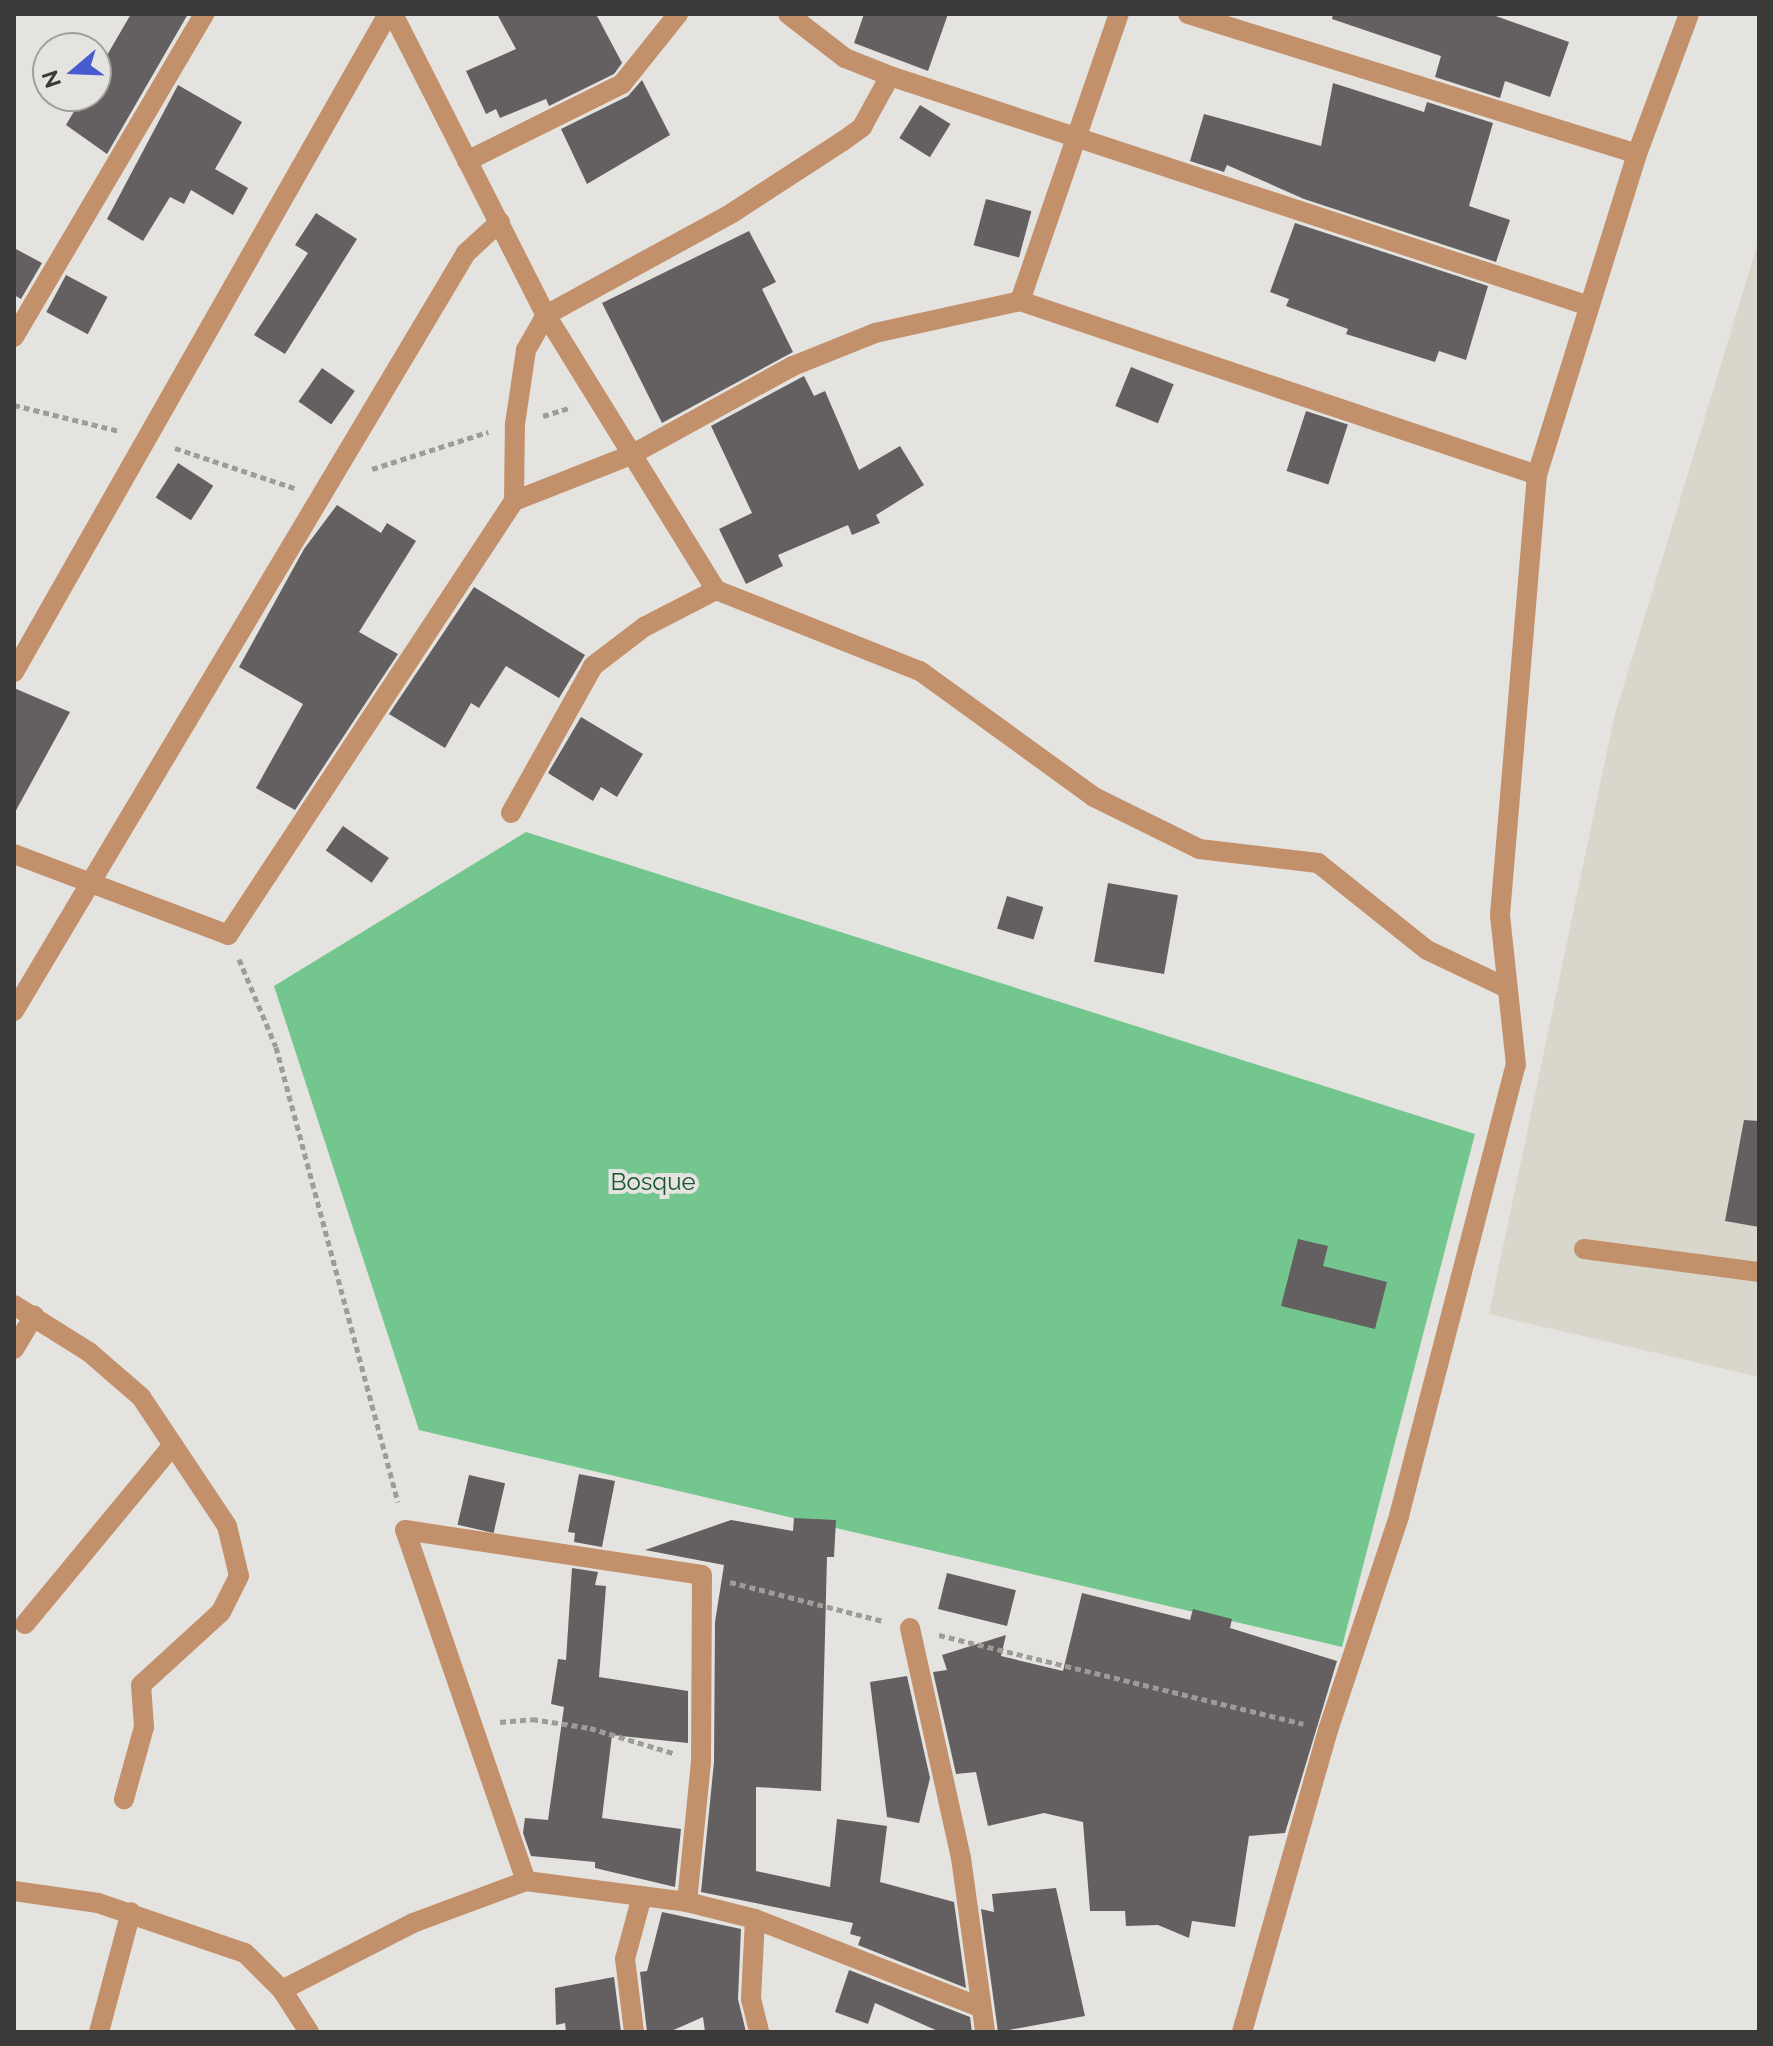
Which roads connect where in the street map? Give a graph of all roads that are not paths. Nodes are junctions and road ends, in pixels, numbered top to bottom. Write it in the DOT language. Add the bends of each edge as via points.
graph roads {
  1 [pos="204,14"];
  2 [pos="390,14"];
  3 [pos="678,14"];
  4 [pos="788,14"];
  5 [pos="1119,14"];
  6 [pos="1188,14"];
  7 [pos="1689,14"];
  8 [pos="890,76"];
  9 [pos="1077,137"];
  10 [pos="1637,154"];
  11 [pos="467,161"];
  12 [pos="500,222"];
  13 [pos="1020,301"];
  14 [pos="1589,306"];
  15 [pos="546,315"];
  16 [pos="14,337"];
  17 [pos="631,455"];
  18 [pos="1537,475"];
  19 [pos="514,501"];
  20 [pos="716,590"];
  21 [pos="14,672"];
  22 [pos="511,813"];
  23 [pos="14,854"];
  24 [pos="87,881"];
  25 [pos="1505,987"];
  26 [pos="14,1011"];
  27 [pos="1584,1249"];
  28 [pos="1759,1272"];
  29 [pos="14,1305"];
  30 [pos="34,1316"];
  31 [pos="14,1349"];
  32 [pos="173,1445"];
  33 [pos="25,1624"];
  34 [pos="910,1628"];
  35 [pos="124,1799"];
  36 [pos="526,1881"];
  37 [pos="14,1891"];
  38 [pos="642,1896"];
  39 [pos="687,1902"];
  40 [pos="131,1912"];
  41 [pos="755,1919"];
  42 [pos="282,1990"];
  43 [pos="979,2007"];
  44 [pos="99,2032"];
  45 [pos="309,2032"];
  46 [pos="634,2032"];
  47 [pos="759,2032"];
  48 [pos="985,2032"];
  49 [pos="1242,2032"];
  1 -- 16 [label="street"];
  2 -- 11 [label="street"];
  2 -- 21 [label="street"];
  3 -- 11 [label="street" via="664,40 622,84"];
  4 -- 8 [label="street" via="845,58"];
  5 -- 9 [label="street"];
  6 -- 10 [label="street"];
  7 -- 10 [label="street"];
  8 -- 9 [label="street"];
  8 -- 15 [label="street" via="862,127 843,141 732,213"];
  9 -- 13 [label="street"];
  9 -- 14 [label="street"];
  10 -- 14 [label="street"];
  11 -- 12 [label="street"];
  12 -- 15 [label="street"];
  12 -- 24 [label="street" via="466,253"];
  13 -- 17 [label="street" via="875,333 793,366"];
  13 -- 18 [label="street"];
  14 -- 18 [label="street"];
  15 -- 17 [label="street"];
  15 -- 19 [label="street" via="526,350 515,424"];
  17 -- 19 [label="street"];
  17 -- 20 [label="street"];
  18 -- 25 [label="street" via="1500,915"];
  19 -- 24 [label="street" via="228,935"];
  20 -- 22 [label="street" via="644,627 593,666"];
  20 -- 25 [label="street" via="920,671 1094,797 1199,849 1318,863 1427,950"];
  23 -- 24 [label="street"];
  24 -- 26 [label="street"];
  25 -- 49 [label="street" via="1516,1065 1399,1516 1328,1730"];
  27 -- 28 [label="street"];
  29 -- 30 [label="street"];
  30 -- 31 [label="street"];
  30 -- 32 [label="street" via="141,1397"];
  32 -- 33 [label="street"];
  32 -- 35 [label="street" via="227,1526 239,1576 221,1612 141,1685 144,1727"];
  34 -- 43 [label="street" via="961,1858"];
  36 -- 38 [label="street"];
  36 -- 39 [label="street" via="405,1530 702,1575 701,1762"];
  36 -- 42 [label="street" via="413,1923"];
  37 -- 40 [label="street"];
  38 -- 39 [label="street"];
  38 -- 46 [label="street" via="625,1959"];
  39 -- 41 [label="street"];
  40 -- 42 [label="street" via="245,1953"];
  40 -- 44 [label="street"];
  41 -- 43 [label="street"];
  41 -- 47 [label="street" via="751,1999"];
  42 -- 45 [label="street"];
  43 -- 48 [label="street"];
}
